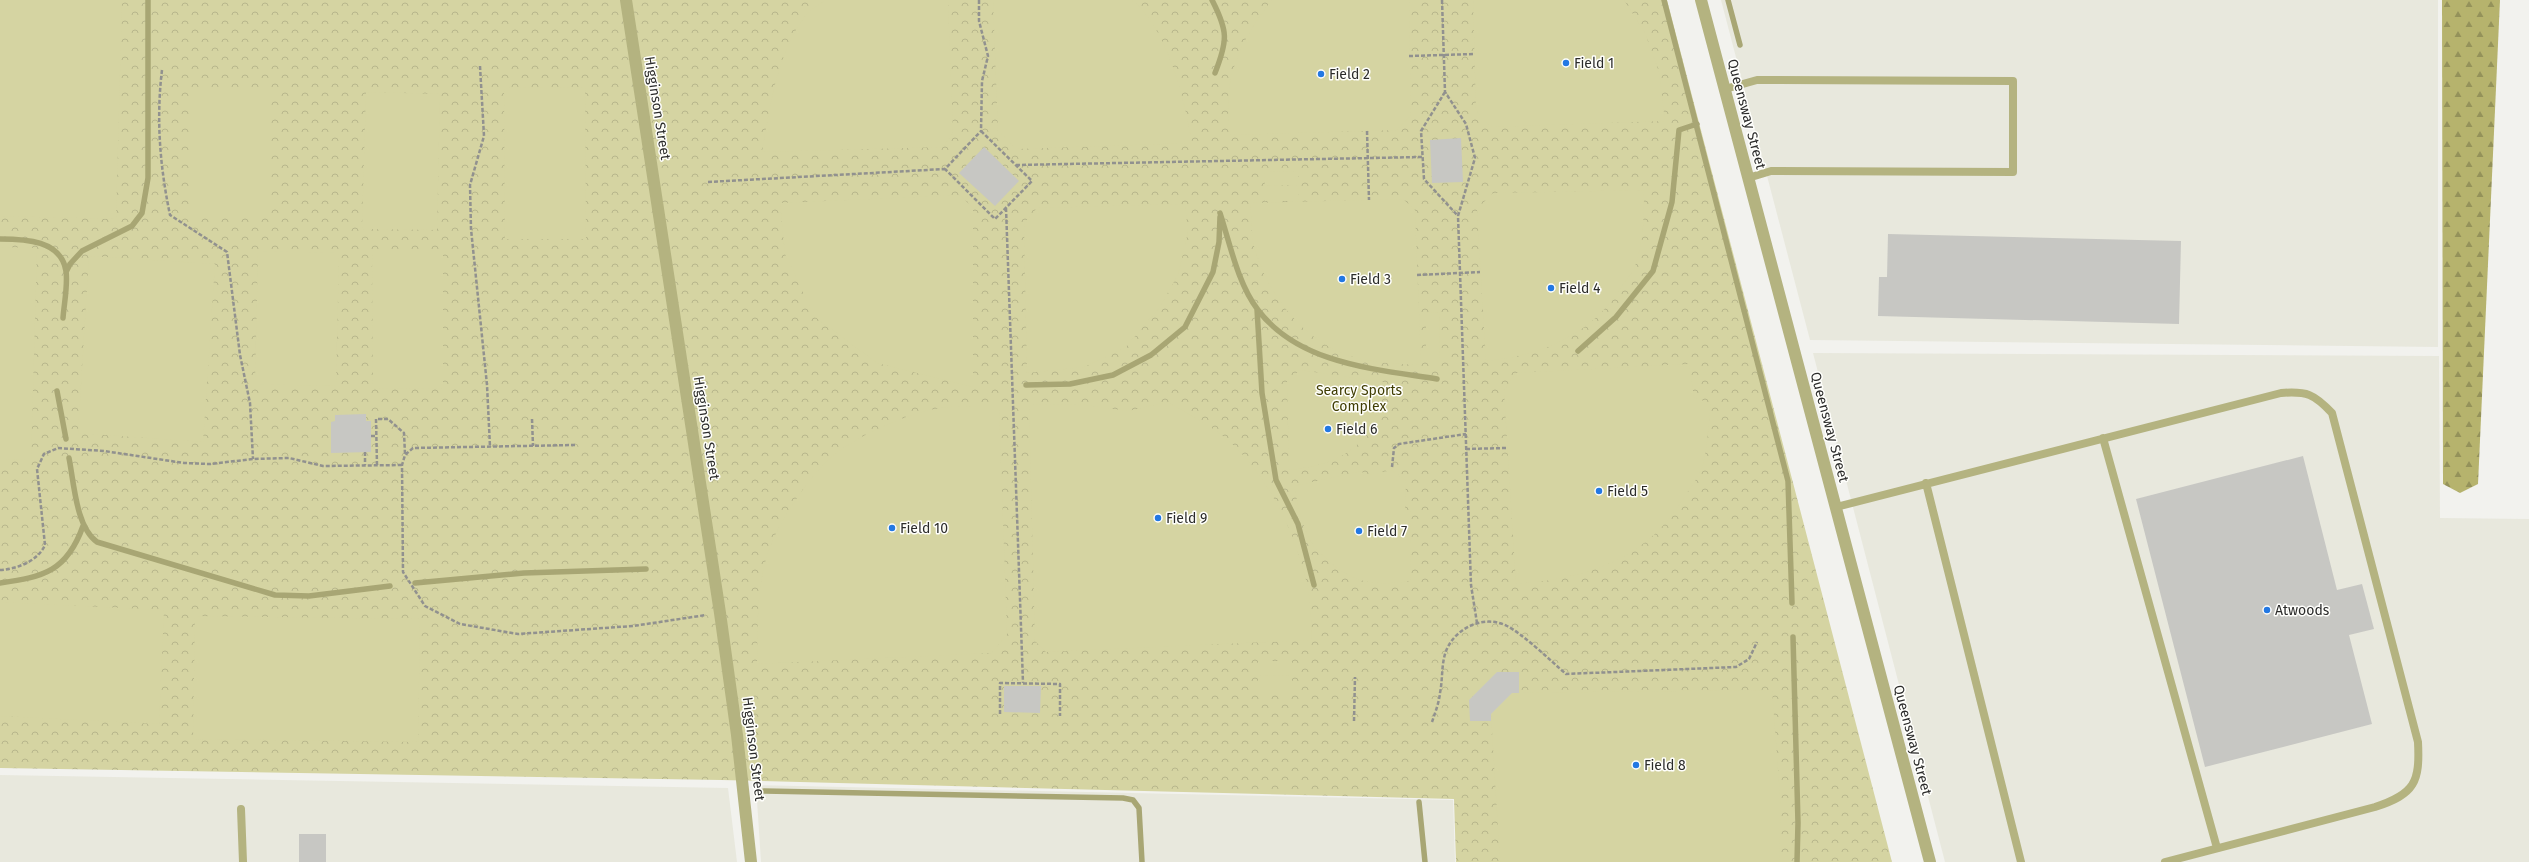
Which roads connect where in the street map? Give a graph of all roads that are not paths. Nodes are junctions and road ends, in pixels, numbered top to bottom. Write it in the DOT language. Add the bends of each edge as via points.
graph roads {
  1 [pos="626,0"];
  2 [pos="1701,0"];
  3 [pos="1725,89"];
  4 [pos="1748,178"];
  5 [pos="2103,438"];
  6 [pos="1926,483"];
  7 [pos="1836,507"];
  8 [pos="241,809"];
  9 [pos="2217,848"];
  10 [pos="243,862"];
  11 [pos="750,862"];
  12 [pos="1930,862"];
  13 [pos="2021,862"];
  14 [pos="2165,862"];
  1 -- 11 [label="street, Higginson Street" via="720,613 737,735"];
  2 -- 3 [label="street, Queensway Street"];
  3 -- 4 [label="street, Queensway Street"];
  3 -- 4 [label="lane" via="1757,80 2013,81 2013,172 1771,171"];
  4 -- 7 [label="street, Queensway Street"];
  5 -- 6 [label="lane"];
  5 -- 9 [label="lane"];
  5 -- 9 [label="lane" via="2281,392 2304,391 2319,399 2332,413 2418,742 2419,765 2415,783 2397,800"];
  6 -- 7 [label="lane"];
  6 -- 13 [label="lane"];
  7 -- 12 [label="street, Queensway Street"];
  8 -- 10 [label="lane"];
  9 -- 14 [label="lane"];
}
